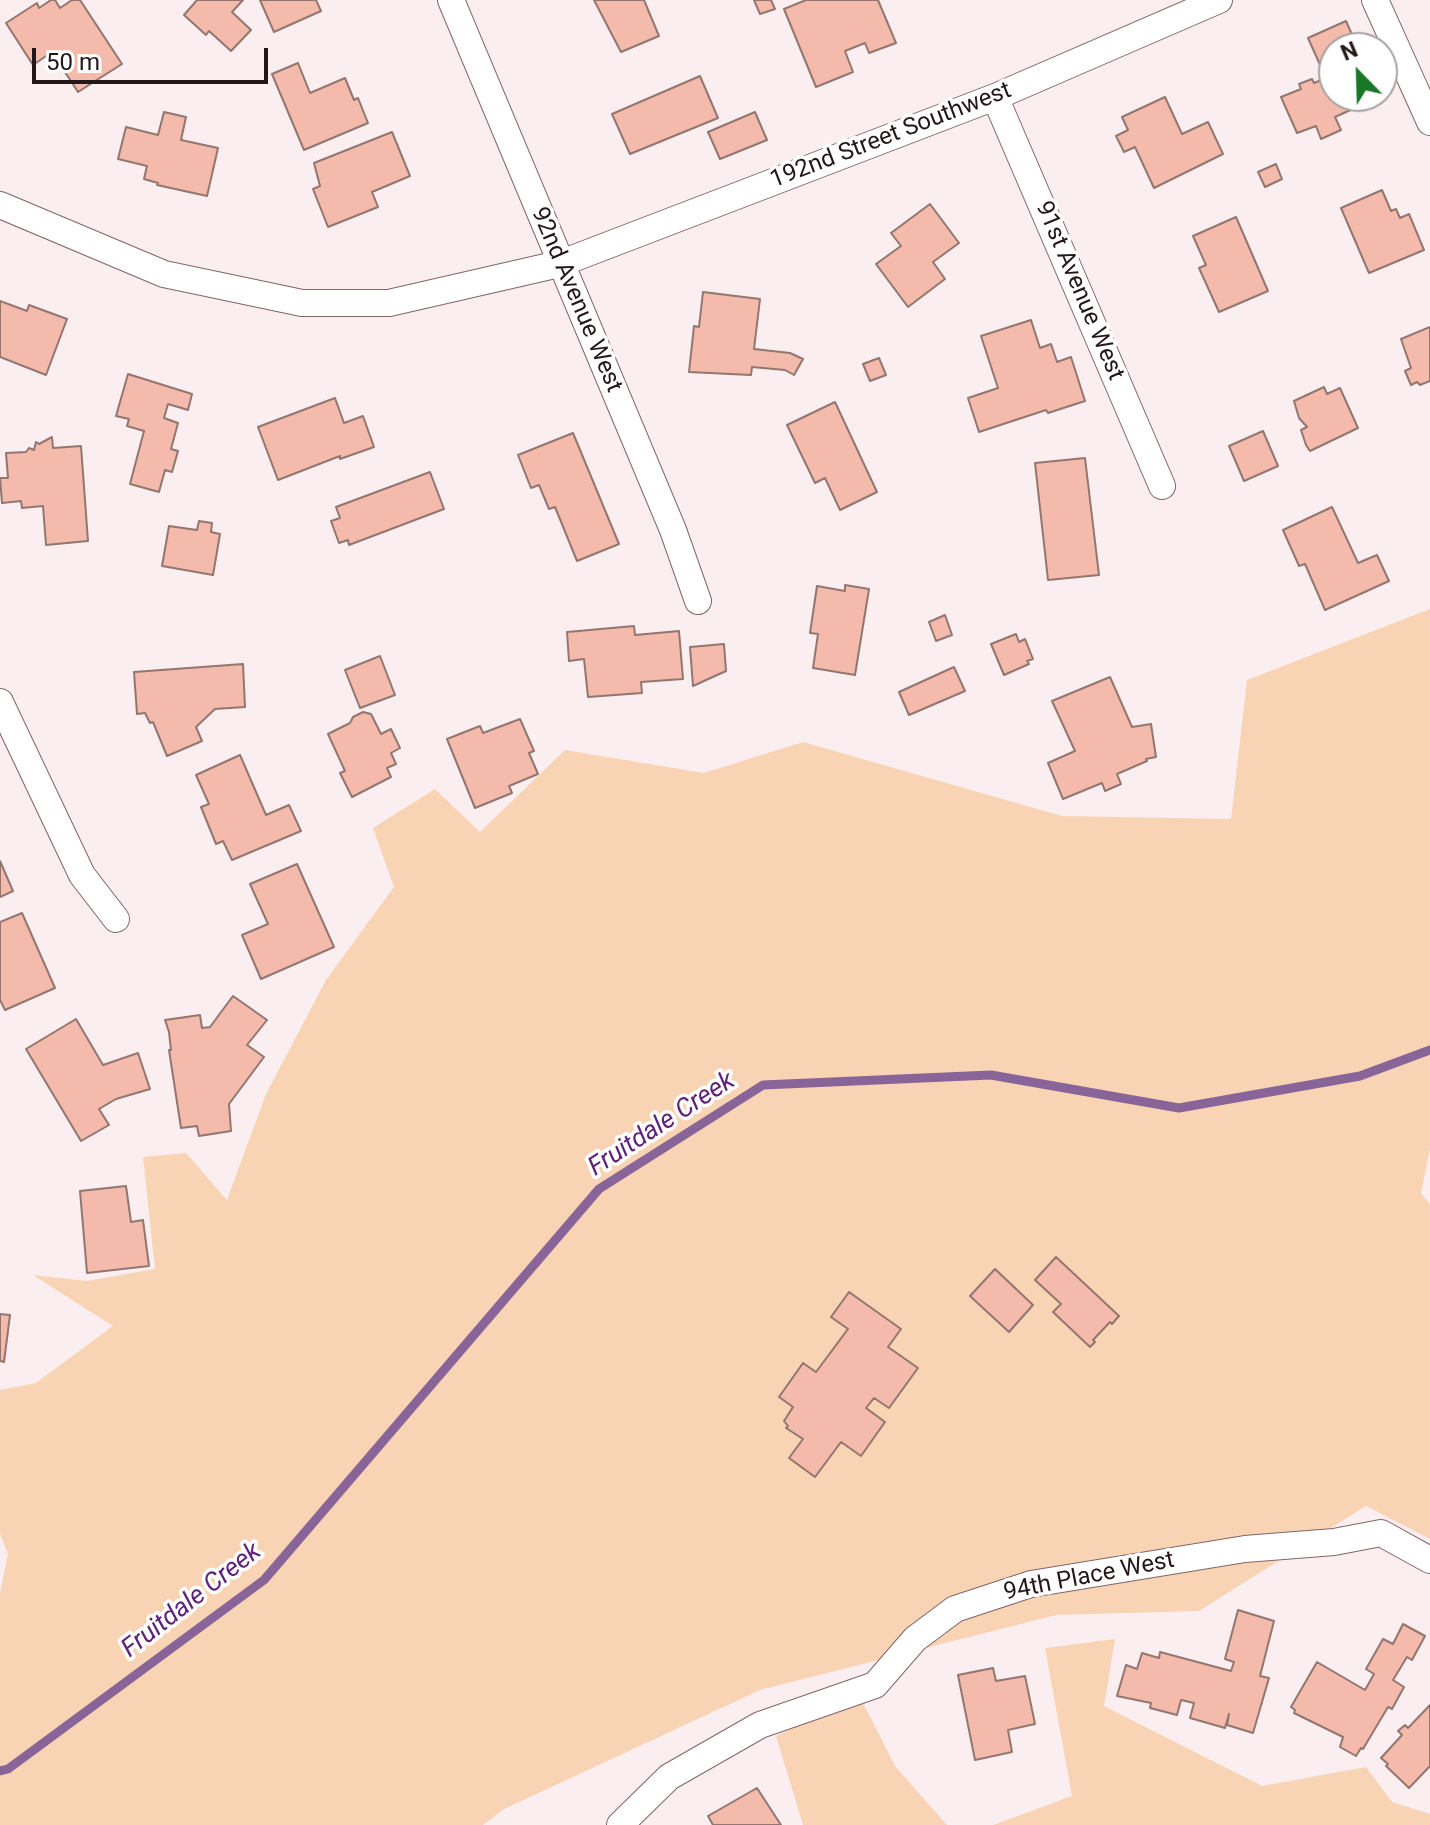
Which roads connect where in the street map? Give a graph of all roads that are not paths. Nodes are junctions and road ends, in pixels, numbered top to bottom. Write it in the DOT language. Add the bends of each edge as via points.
graph roads {
  1 [pos="451,0"];
  2 [pos="1219,0"];
  3 [pos="1375,0"];
  4 [pos="995,97"];
  5 [pos="1430,122"];
  6 [pos="0,205"];
  7 [pos="559,264"];
  8 [pos="1162,486"];
  9 [pos="698,601"];
  10 [pos="0,702"];
  11 [pos="116,919"];
  12 [pos="1430,1560"];
  13 [pos="620,1825"];
  1 -- 7 [label="street, 92nd Avenue West"];
  2 -- 4 [label="street, 192nd Street Southwest"];
  3 -- 5 [label="street"];
  4 -- 7 [label="street, 192nd Street Southwest"];
  4 -- 8 [label="street, 91st Avenue West"];
  6 -- 7 [label="street, 192nd Street Southwest" via="164,274 302,303 389,303"];
  7 -- 9 [label="street, 92nd Avenue West"];
  10 -- 11 [label="street" via="82,875"];
  12 -- 13 [label="street, 94th Place West" via="1381,1533 1031,1584 955,1609 915,1639 875,1685 760,1725 669,1777"];
}
